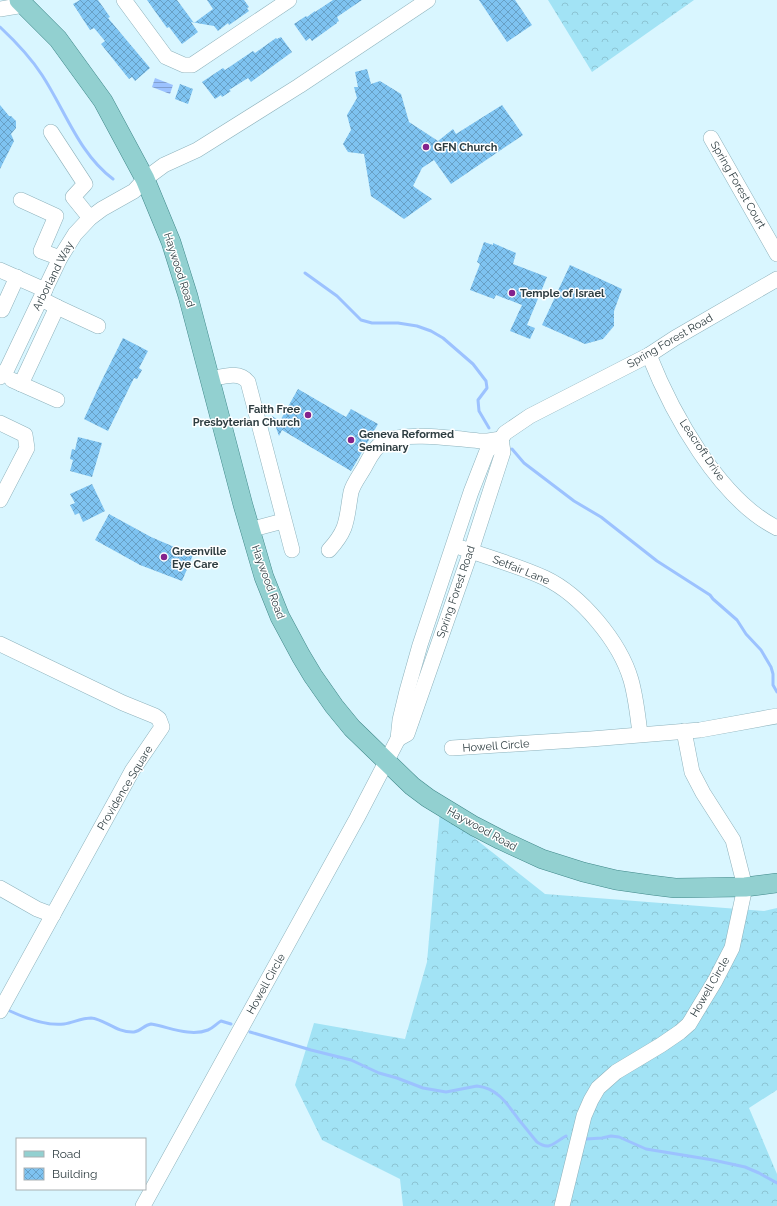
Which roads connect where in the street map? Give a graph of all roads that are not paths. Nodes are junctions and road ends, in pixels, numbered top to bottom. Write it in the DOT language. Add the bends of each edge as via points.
graph roads {
  1 [pos="124,0"];
  2 [pos="289,0"];
  3 [pos="428,0"];
  4 [pos="22,3"];
  5 [pos="268,6"];
  6 [pos="0,9"];
  7 [pos="50,132"];
  8 [pos="711,138"];
  9 [pos="146,179"];
  10 [pos="21,200"];
  11 [pos="90,218"];
  12 [pos="777,254"];
  13 [pos="60,258"];
  14 [pos="0,270"];
  15 [pos="17,277"];
  16 [pos="777,279"];
  17 [pos="43,294"];
  18 [pos="56,307"];
  19 [pos="2,310"];
  20 [pos="98,326"];
  21 [pos="649,355"];
  22 [pos="1,376"];
  23 [pos="210,379"];
  24 [pos="21,384"];
  25 [pos="57,400"];
  26 [pos="0,423"];
  27 [pos="501,438"];
  28 [pos="0,500"];
  29 [pos="283,521"];
  30 [pos="777,528"];
  31 [pos="250,530"];
  32 [pos="454,545"];
  33 [pos="292,550"];
  34 [pos="329,550"];
  35 [pos="471,551"];
  36 [pos="0,644"];
  37 [pos="777,716"];
  38 [pos="684,731"];
  39 [pos="640,734"];
  40 [pos="398,739"];
  41 [pos="452,748"];
  42 [pos="386,761"];
  43 [pos="777,883"];
  44 [pos="745,887"];
  45 [pos="0,888"];
  46 [pos="53,915"];
  47 [pos="0,1012"];
  48 [pos="143,1206"];
  49 [pos="562,1206"];
  1 -- 5 [label="street" via="166,57 184,65 192,65"];
  2 -- 5 [label="street"];
  3 -- 9 [label="street, Arborland Way" via="292,90"];
  4 -- 6 [label="street"];
  4 -- 9 [label="main road, Haywood Road" via="58,39 103,101"];
  7 -- 11 [label="street" via="85,184 73,197"];
  8 -- 12 [label="street, Spring Forest Court"];
  9 -- 11 [label="street, Arborland Way" via="134,191"];
  9 -- 23 [label="main road, Haywood Road" via="171,242"];
  10 -- 13 [label="street" via="56,216 41,251"];
  11 -- 13 [label="street, Arborland Way"];
  13 -- 17 [label="street, Arborland Way"];
  14 -- 15 [label="street"];
  15 -- 17 [label="street"];
  15 -- 19 [label="street"];
  16 -- 21 [label="street, Spring Forest Road"];
  17 -- 18 [label="street"];
  17 -- 22 [label="street, Arborland Way" via="7,369"];
  18 -- 20 [label="street"];
  18 -- 24 [label="street"];
  21 -- 27 [label="street, Spring Forest Road" via="530,416"];
  21 -- 30 [label="street, Leacroft Drive" via="677,413 714,471 742,504 764,522"];
  22 -- 24 [label="street"];
  23 -- 29 [label="street" via="234,375 248,382"];
  23 -- 31 [label="main road, Haywood Road"];
  24 -- 25 [label="street"];
  26 -- 28 [label="street" via="25,435 27,448"];
  27 -- 32 [label="street, Spring Forest Road" via="487,451"];
  27 -- 34 [label="street" via="481,441 419,436 389,440 379,445 352,490 346,523 339,539"];
  27 -- 35 [label="street, Spring Forest Road" via="503,452"];
  29 -- 31 [label="street"];
  29 -- 33 [label="street"];
  31 -- 42 [label="main road, Haywood Road" via="264,577 280,617 301,656 352,728"];
  32 -- 35 [label="street, Setfair Lane"];
  32 -- 40 [label="street, Spring Forest Road" via="406,691"];
  35 -- 39 [label="street, Setfair Lane" via="546,578 568,593 591,614 612,640 628,672"];
  35 -- 40 [label="street, Spring Forest Road" via="406,734"];
  36 -- 46 [label="street, Providence Square" via="155,716 160,719 162,727 132,771"];
  37 -- 38 [label="street, Howell Circle"];
  38 -- 39 [label="street, Howell Circle"];
  38 -- 44 [label="street, Howell Circle" via="692,772 733,840"];
  39 -- 41 [label="street, Howell Circle"];
  40 -- 42 [label="street, Spring Forest Road"];
  42 -- 44 [label="main road, Haywood Road" via="412,786 445,809 542,859 616,880 651,885 675,888"];
  42 -- 48 [label="street, Howell Circle"];
  43 -- 44 [label="main road, Haywood Road"];
  44 -- 49 [label="street, Howell Circle" via="732,948 689,1024 607,1079 590,1100"];
  45 -- 46 [label="street"];
  46 -- 47 [label="street, Providence Square"];
}
